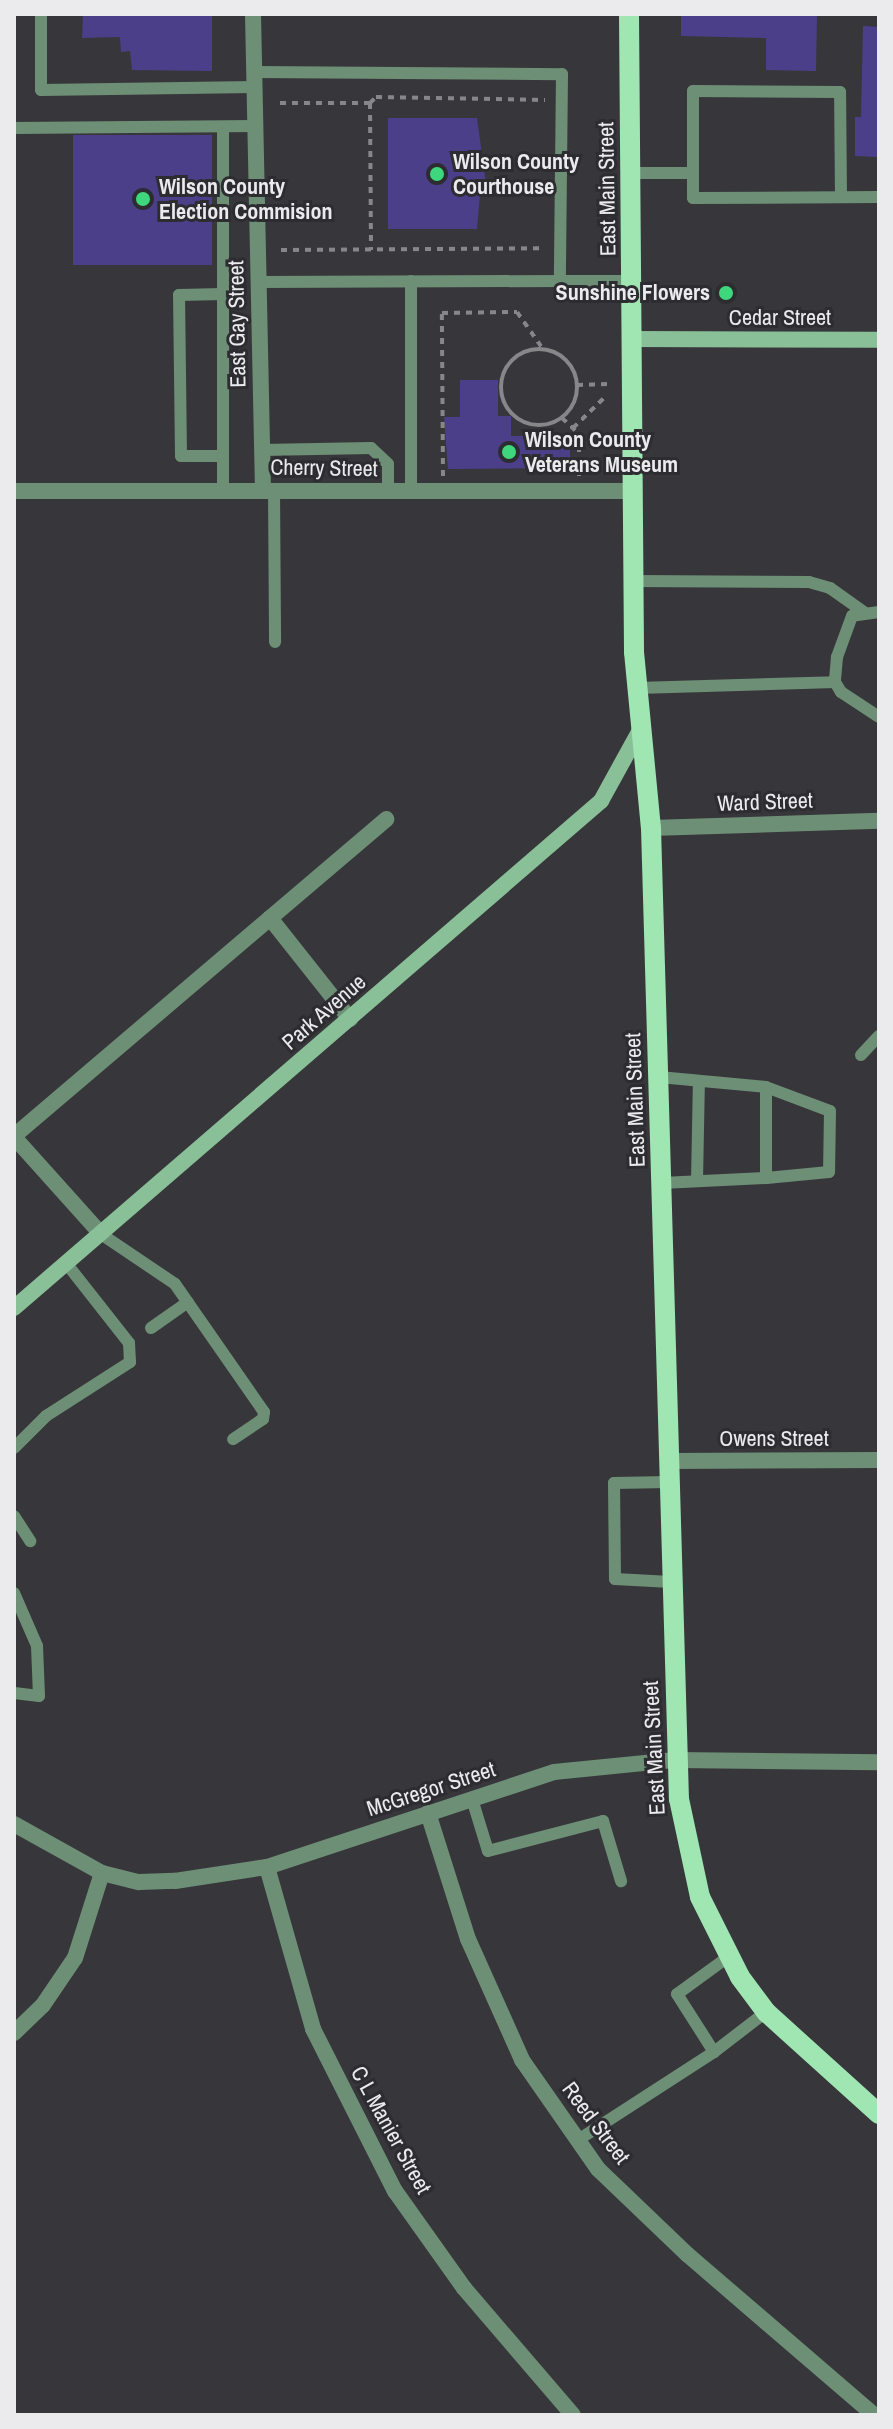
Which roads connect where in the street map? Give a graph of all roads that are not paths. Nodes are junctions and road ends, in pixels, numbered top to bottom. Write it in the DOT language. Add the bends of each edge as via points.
graph roads {
  1 [pos="41,14"];
  2 [pos="253,14"];
  3 [pos="629,14"];
  4 [pos="254,79"];
  5 [pos="255,126"];
  6 [pos="223,127"];
  7 [pos="14,128"];
  8 [pos="631,173"];
  9 [pos="693,173"];
  10 [pos="841,197"];
  11 [pos="879,197"];
  12 [pos="411,281"];
  13 [pos="560,281"];
  14 [pos="632,281"];
  15 [pos="258,282"];
  16 [pos="223,294"];
  17 [pos="633,339"];
  18 [pos="879,340"];
  19 [pos="262,450"];
  20 [pos="223,456"];
  21 [pos="223,489"];
  22 [pos="268,489"];
  23 [pos="388,490"];
  24 [pos="14,491"];
  25 [pos="411,491"];
  26 [pos="633,491"];
  27 [pos="633,581"];
  28 [pos="872,612"];
  29 [pos="275,642"];
  30 [pos="835,682"];
  31 [pos="637,688"];
  32 [pos="879,717"];
  33 [pos="640,730"];
  34 [pos="386,819"];
  35 [pos="879,821"];
  36 [pos="651,828"];
  37 [pos="270,918"];
  38 [pos="350,1019"];
  39 [pos="879,1036"];
  40 [pos="861,1055"];
  41 [pos="659,1077"];
  42 [pos="699,1081"];
  43 [pos="766,1087"];
  44 [pos="14,1136"];
  45 [pos="766,1178"];
  46 [pos="697,1181"];
  47 [pos="662,1183"];
  48 [pos="101,1234"];
  49 [pos="66,1263"];
  50 [pos="188,1302"];
  51 [pos="14,1308"];
  52 [pos="151,1328"];
  53 [pos="233,1439"];
  54 [pos="14,1448"];
  55 [pos="879,1460"];
  56 [pos="669,1472"];
  57 [pos="14,1516"];
  58 [pos="30,1541"];
  59 [pos="671,1582"];
  60 [pos="14,1593"];
  61 [pos="14,1693"];
  62 [pos="675,1760"];
  63 [pos="879,1762"];
  64 [pos="472,1799"];
  65 [pos="428,1813"];
  66 [pos="14,1824"];
  67 [pos="267,1867"];
  68 [pos="102,1873"];
  69 [pos="621,1881"];
  70 [pos="728,1957"];
  71 [pos="766,2012"];
  72 [pos="14,2033"];
  73 [pos="714,2052"];
  74 [pos="879,2114"];
  75 [pos="578,2140"];
  76 [pos="573,2415"];
  77 [pos="874,2415"];
  1 -- 4 [label="lane" via="41,90"];
  2 -- 4 [label="street, East Gay Street"];
  3 -- 8 [label="main road, East Main Street"];
  4 -- 5 [label="street, East Gay Street"];
  4 -- 13 [label="lane" via="562,74"];
  5 -- 6 [label="lane"];
  5 -- 15 [label="street, East Gay Street"];
  6 -- 7 [label="lane"];
  6 -- 16 [label="lane"];
  8 -- 9 [label="lane"];
  8 -- 14 [label="main road, East Main Street"];
  9 -- 10 [label="lane" via="693,198"];
  9 -- 10 [label="lane" via="693,91 840,92"];
  10 -- 11 [label="lane"];
  12 -- 13 [label="lane"];
  12 -- 15 [label="lane"];
  12 -- 25 [label="lane"];
  13 -- 14 [label="lane"];
  14 -- 17 [label="main road, East Main Street"];
  15 -- 19 [label="street, East Gay Street"];
  16 -- 20 [label="lane"];
  16 -- 20 [label="lane" via="179,295 181,456"];
  17 -- 18 [label="street, Cedar Street"];
  17 -- 26 [label="main road, East Main Street"];
  19 -- 22 [label="street, East Gay Street"];
  19 -- 23 [label="lane" via="371,448 388,464"];
  20 -- 21 [label="lane"];
  21 -- 22 [label="street, Cherry Street"];
  21 -- 24 [label="street, Cherry Street"];
  22 -- 23 [label="street, Cherry Street"];
  22 -- 29 [label="lane"];
  23 -- 25 [label="street, Cherry Street"];
  25 -- 26 [label="street, Cherry Street"];
  26 -- 27 [label="main road, East Main Street"];
  27 -- 28 [label="lane" via="809,582"];
  27 -- 31 [label="main road, East Main Street"];
  28 -- 30 [label="lane" via="852,616 837,657"];
  30 -- 31 [label="lane"];
  30 -- 32 [label="lane" via="841,692"];
  31 -- 33 [label="main road, East Main Street"];
  33 -- 36 [label="main road, East Main Street"];
  33 -- 38 [label="street, Park Avenue" via="601,801"];
  34 -- 37 [label="street"];
  35 -- 36 [label="street, Ward Street"];
  36 -- 41 [label="main road, East Main Street"];
  37 -- 38 [label="street"];
  37 -- 44 [label="street"];
  38 -- 48 [label="street, Park Avenue"];
  39 -- 40 [label="lane"];
  41 -- 42 [label="lane"];
  41 -- 47 [label="main road, East Main Street"];
  42 -- 43 [label="lane"];
  42 -- 46 [label="lane"];
  43 -- 45 [label="lane"];
  43 -- 45 [label="lane" via="830,1111 829,1172"];
  44 -- 48 [label="street"];
  45 -- 46 [label="lane"];
  46 -- 47 [label="lane"];
  47 -- 56 [label="main road, East Main Street"];
  48 -- 49 [label="street, Park Avenue"];
  48 -- 50 [label="lane" via="118,1250 162,1272"];
  49 -- 51 [label="street, Park Avenue"];
  49 -- 54 [label="lane" via="129,1343 130,1362 46,1416"];
  50 -- 52 [label="lane"];
  50 -- 53 [label="lane" via="264,1412 263,1419"];
  55 -- 56 [label="street, Owens Street"];
  56 -- 59 [label="main road, East Main Street"];
  56 -- 59 [label="lane" via="614,1483 615,1579"];
  57 -- 58 [label="lane"];
  59 -- 62 [label="main road, East Main Street"];
  60 -- 61 [label="lane" via="37,1646 39,1696"];
  62 -- 63 [label="street, McGregor Street"];
  62 -- 64 [label="street, McGregor Street" via="554,1772"];
  62 -- 70 [label="main road, East Main Street" via="686,1851 714,1935"];
  64 -- 65 [label="street, McGregor Street"];
  64 -- 69 [label="lane" via="488,1851 603,1821"];
  65 -- 67 [label="street, McGregor Street"];
  65 -- 75 [label="street, Reed Street" via="468,1939 522,2060"];
  66 -- 68 [label="street, McGregor Street"];
  67 -- 68 [label="street, McGregor Street" via="175,1881 139,1882"];
  67 -- 76 [label="street, C L Manier Street" via="313,2029 395,2191 464,2288"];
  68 -- 72 [label="street" via="75,1958 43,2005"];
  70 -- 71 [label="main road, East Main Street"];
  70 -- 73 [label="lane" via="677,1994"];
  71 -- 73 [label="lane"];
  71 -- 74 [label="main road, East Main Street"];
  73 -- 75 [label="lane"];
  75 -- 77 [label="street, Reed Street" via="598,2169 688,2255"];
}
